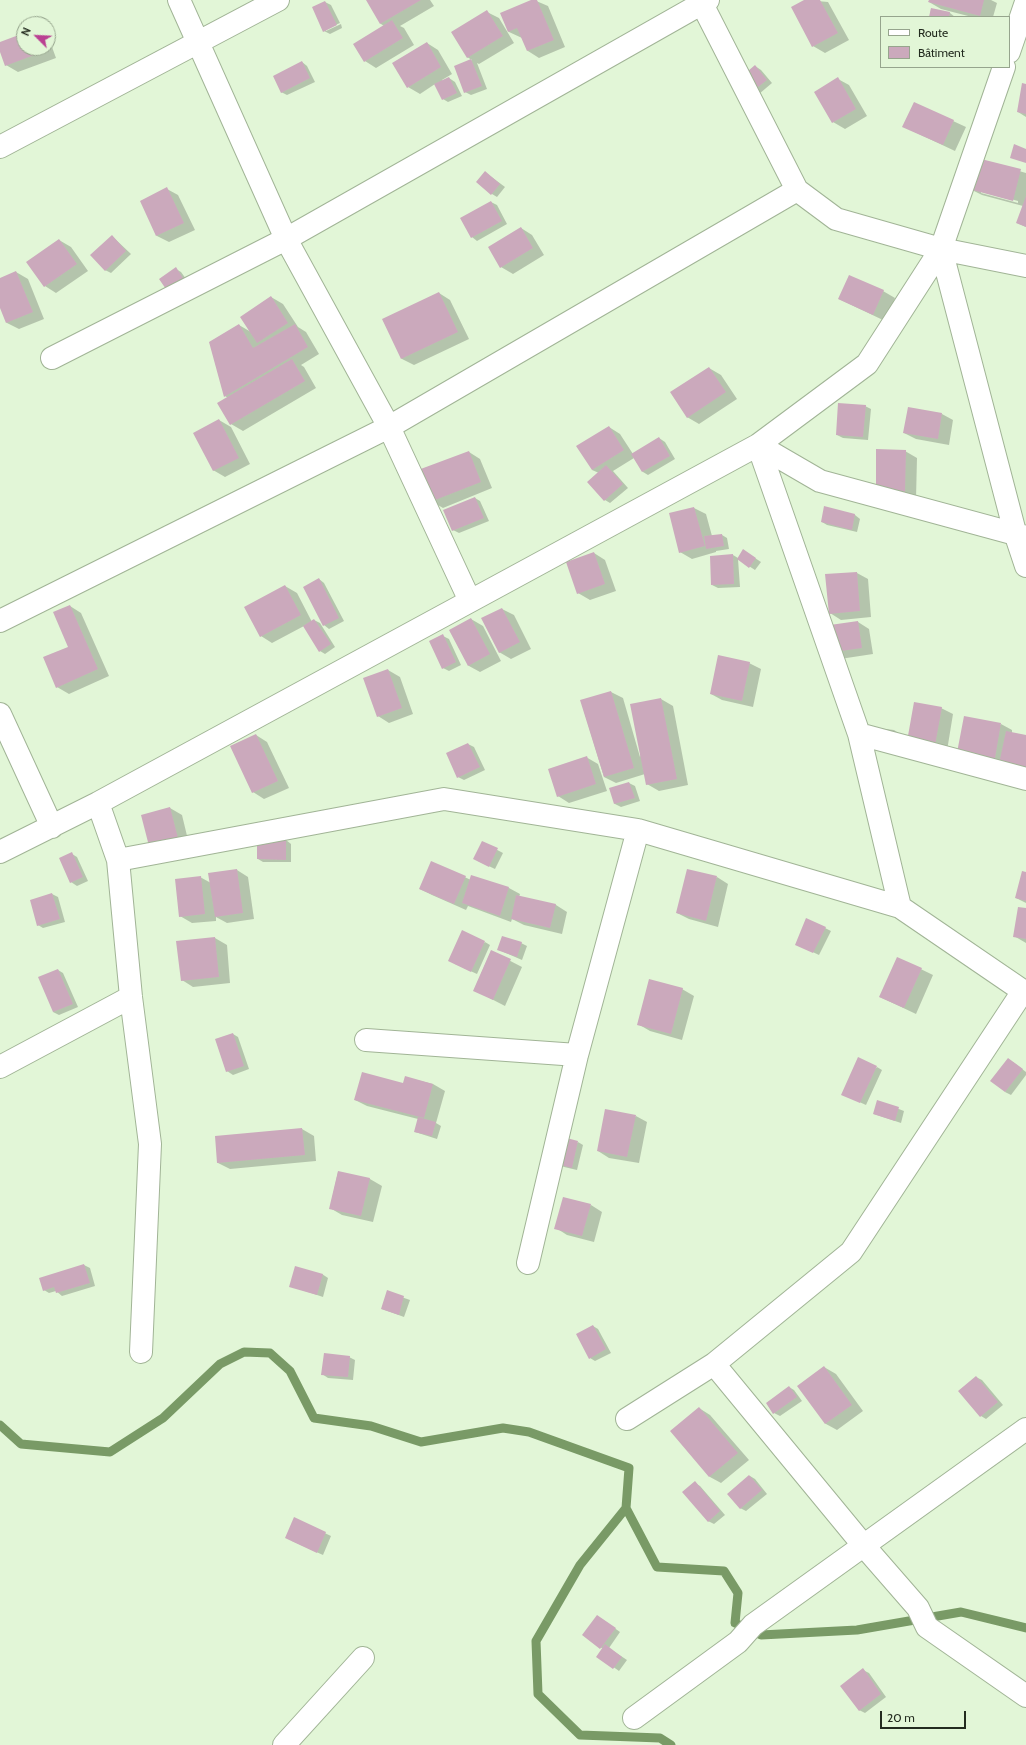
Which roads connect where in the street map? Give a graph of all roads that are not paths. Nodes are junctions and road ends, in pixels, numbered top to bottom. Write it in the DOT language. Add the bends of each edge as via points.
graph roads {
  1 [pos="179,0"];
  2 [pos="278,0"];
  3 [pos="704,2"];
  4 [pos="1026,2"];
  5 [pos="199,42"];
  6 [pos="1010,49"];
  7 [pos="1004,68"];
  8 [pos="0,147"];
  9 [pos="797,190"];
  10 [pos="286,239"];
  11 [pos="941,249"];
  12 [pos="1026,266"];
  13 [pos="52,358"];
  14 [pos="389,427"];
  15 [pos="758,445"];
  16 [pos="1021,536"];
  17 [pos="1026,566"];
  18 [pos="470,601"];
  19 [pos="0,621"];
  20 [pos="0,714"];
  21 [pos="859,734"];
  22 [pos="1026,779"];
  23 [pos="98,803"];
  24 [pos="52,827"];
  25 [pos="638,830"];
  26 [pos="0,852"];
  27 [pos="118,860"];
  28 [pos="900,908"];
  29 [pos="1025,991"];
  30 [pos="131,997"];
  31 [pos="366,1040"];
  32 [pos="577,1055"];
  33 [pos="0,1067"];
  34 [pos="528,1263"];
  35 [pos="141,1352"];
  36 [pos="714,1364"];
  37 [pos="627,1419"];
  38 [pos="1026,1429"];
  39 [pos="864,1546"];
  40 [pos="363,1658"];
  41 [pos="1026,1696"];
  42 [pos="634,1718"];
  43 [pos="284,1745"];
  1 -- 5 [label="street"];
  2 -- 5 [label="street"];
  3 -- 9 [label="street"];
  3 -- 10 [label="street"];
  4 -- 6 [label="street"];
  5 -- 8 [label="street"];
  5 -- 10 [label="street"];
  7 -- 11 [label="street"];
  9 -- 11 [label="street" via="836,219"];
  9 -- 14 [label="street"];
  10 -- 13 [label="street"];
  10 -- 14 [label="street"];
  11 -- 12 [label="street"];
  11 -- 15 [label="street" via="867,364"];
  11 -- 16 [label="street"];
  14 -- 18 [label="street"];
  14 -- 19 [label="street"];
  15 -- 16 [label="street" via="820,481"];
  15 -- 18 [label="street"];
  15 -- 21 [label="street"];
  16 -- 17 [label="street"];
  18 -- 23 [label="street"];
  20 -- 24 [label="street"];
  21 -- 22 [label="street"];
  21 -- 28 [label="street"];
  23 -- 24 [label="street"];
  23 -- 27 [label="street"];
  24 -- 26 [label="street"];
  25 -- 27 [label="street" via="444,799"];
  25 -- 28 [label="street"];
  25 -- 32 [label="street"];
  27 -- 30 [label="street"];
  28 -- 29 [label="street"];
  29 -- 36 [label="street" via="851,1252"];
  30 -- 33 [label="street"];
  30 -- 35 [label="street" via="150,1144"];
  31 -- 32 [label="street"];
  32 -- 34 [label="street"];
  36 -- 37 [label="street"];
  36 -- 39 [label="street"];
  38 -- 39 [label="street"];
  39 -- 41 [label="street" via="922,1617"];
  39 -- 42 [label="street" via="753,1625 738,1642"];
  40 -- 43 [label="street"];
}
